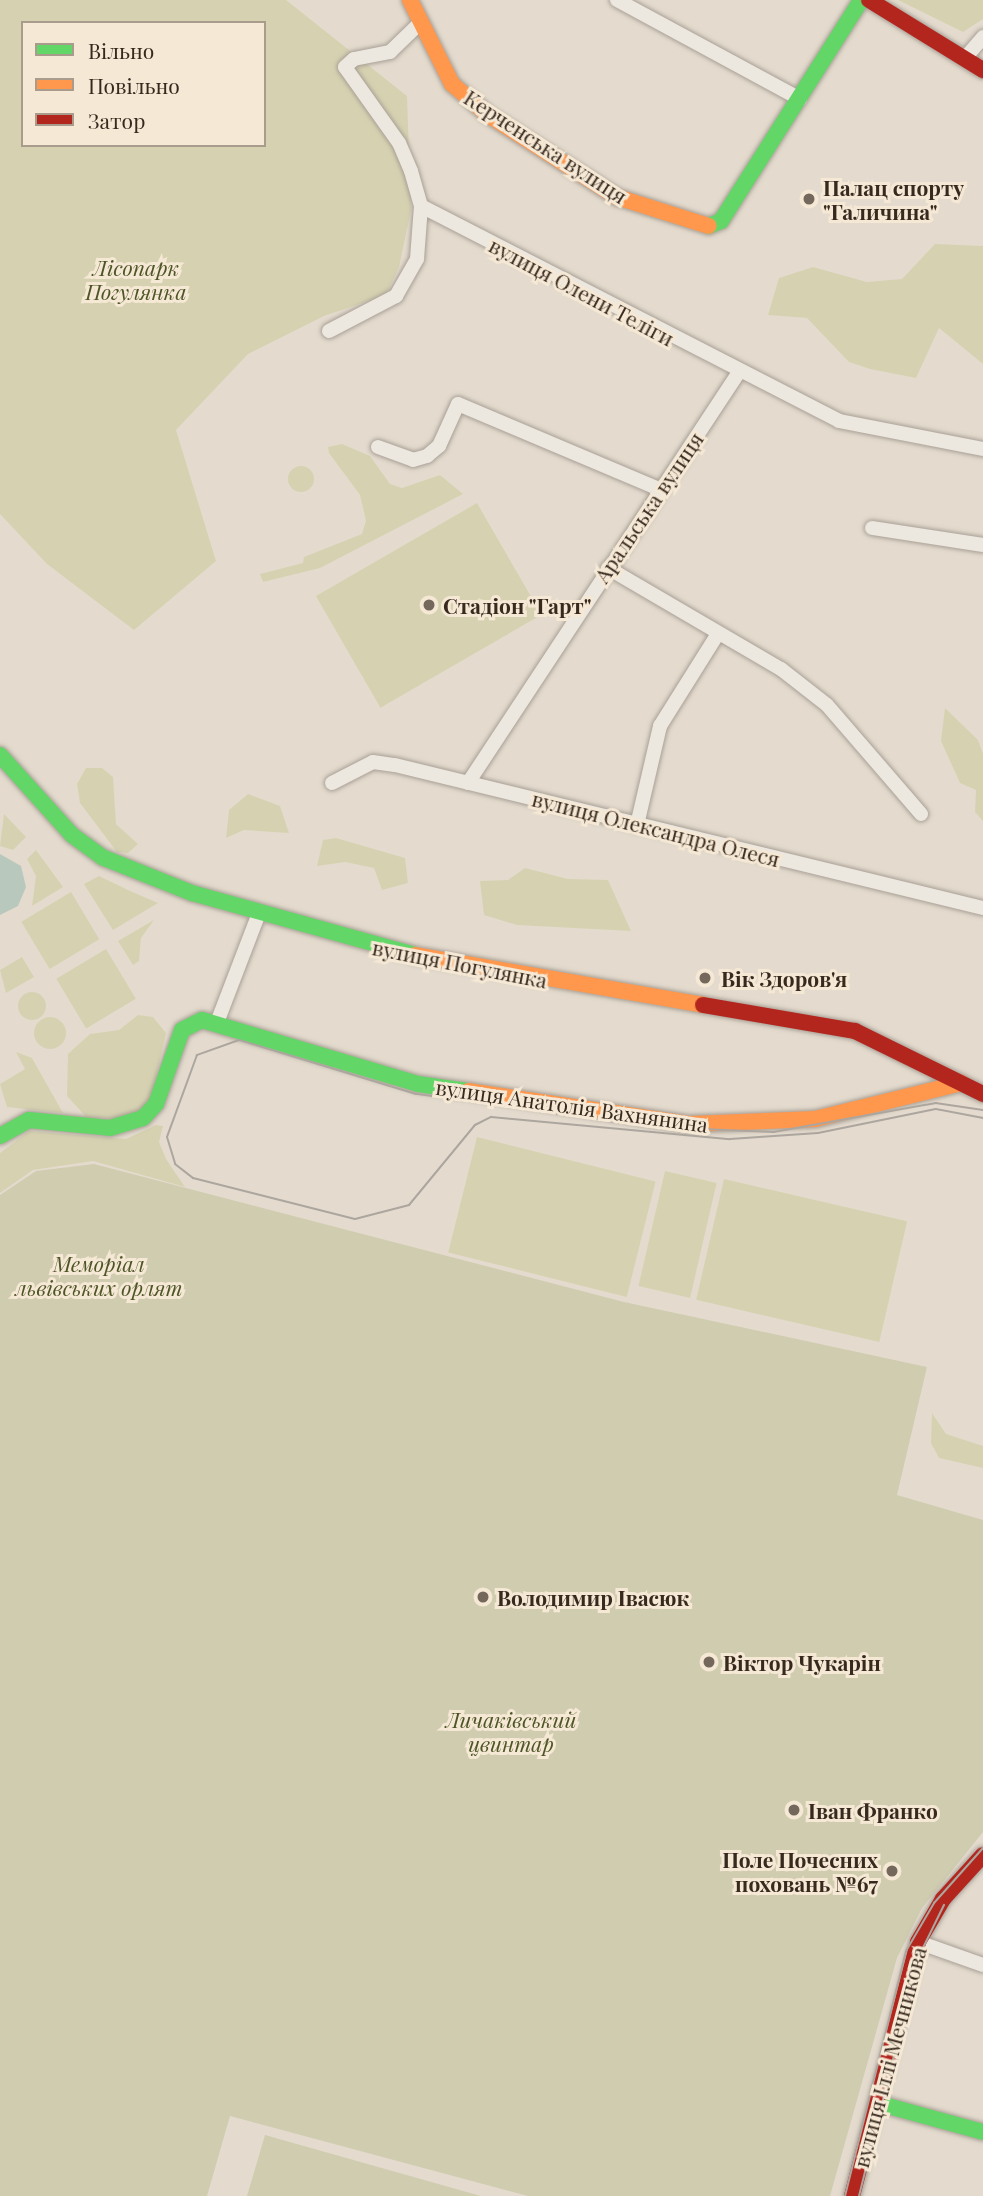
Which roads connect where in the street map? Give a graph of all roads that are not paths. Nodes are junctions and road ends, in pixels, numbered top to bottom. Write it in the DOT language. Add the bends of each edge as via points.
graph roads {
  1 [pos="410,0"];
  2 [pos="617,0"];
  3 [pos="861,0"];
  4 [pos="869,0"];
  5 [pos="420,23"];
  6 [pos="983,37"];
  7 [pos="965,58"];
  8 [pos="983,70"];
  9 [pos="800,99"];
  10 [pos="421,206"];
  11 [pos="329,331"];
  12 [pos="739,372"];
  13 [pos="378,447"];
  14 [pos="983,449"];
  15 [pos="659,489"];
  16 [pos="872,528"];
  17 [pos="983,545"];
  18 [pos="608,568"];
  19 [pos="717,635"];
  20 [pos="0,755"];
  21 [pos="332,783"];
  22 [pos="468,783"];
  23 [pos="921,814"];
  24 [pos="637,825"];
  25 [pos="983,908"];
  26 [pos="259,913"];
  27 [pos="218,1020"];
  28 [pos="962,1083"];
  29 [pos="983,1094"];
  30 [pos="0,1136"];
  31 [pos="983,1856"];
  32 [pos="918,1942"];
  33 [pos="983,1965"];
  34 [pos="877,2103"];
  35 [pos="983,2132"];
  36 [pos="852,2196"];
  1 -- 5 [label="street, Керченська вулиця"];
  2 -- 9 [label="street"];
  3 -- 9 [label="street, Керченська вулиця"];
  4 -- 7 [label="street"];
  5 -- 9 [label="street, Керченська вулиця" via="452,84 487,114 617,197 710,226 721,221"];
  5 -- 10 [label="street" via="390,51 345,67 399,143"];
  6 -- 7 [label="street"];
  7 -- 8 [label="street"];
  10 -- 11 [label="street" via="422,239 407,283 369,314"];
  10 -- 12 [label="street, вулиця Олени Теліги"];
  12 -- 14 [label="street, вулиця Олени Теліги" via="839,421"];
  12 -- 15 [label="street, Аральська вулиця"];
  13 -- 15 [label="street" via="413,460 427,456 439,446 458,404"];
  15 -- 18 [label="street, Аральська вулиця"];
  16 -- 17 [label="street"];
  18 -- 19 [label="street"];
  18 -- 22 [label="street, Аральська вулиця"];
  19 -- 23 [label="street" via="781,669 827,705"];
  19 -- 24 [label="street" via="660,726"];
  20 -- 26 [label="street, вулиця Погулянка" via="72,835 104,858"];
  21 -- 22 [label="street, вулиця Олександра Олеся" via="373,762"];
  22 -- 24 [label="street, вулиця Олександра Олеся"];
  24 -- 25 [label="street, вулиця Олександра Олеся"];
  26 -- 27 [label="street"];
  26 -- 28 [label="street, вулиця Погулянка" via="390,951 485,971 855,1031"];
  27 -- 28 [label="street, вулиця Анатолія Вахнянина" via="418,1084 690,1124 815,1119"];
  27 -- 30 [label="street, вулиця Анатолія Вахнянина" via="187,1025 156,1104 143,1118 110,1128 29,1120"];
  28 -- 29 [label="street, вулиця Погулянка"];
  31 -- 32 [label="street, вулиця Іллі Мечникова" via="943,1899"];
  32 -- 33 [label="street"];
  32 -- 34 [label="street, вулиця Іллі Мечникова"];
  34 -- 35 [label="street"];
  34 -- 36 [label="street, вулиця Іллі Мечникова"];
}
